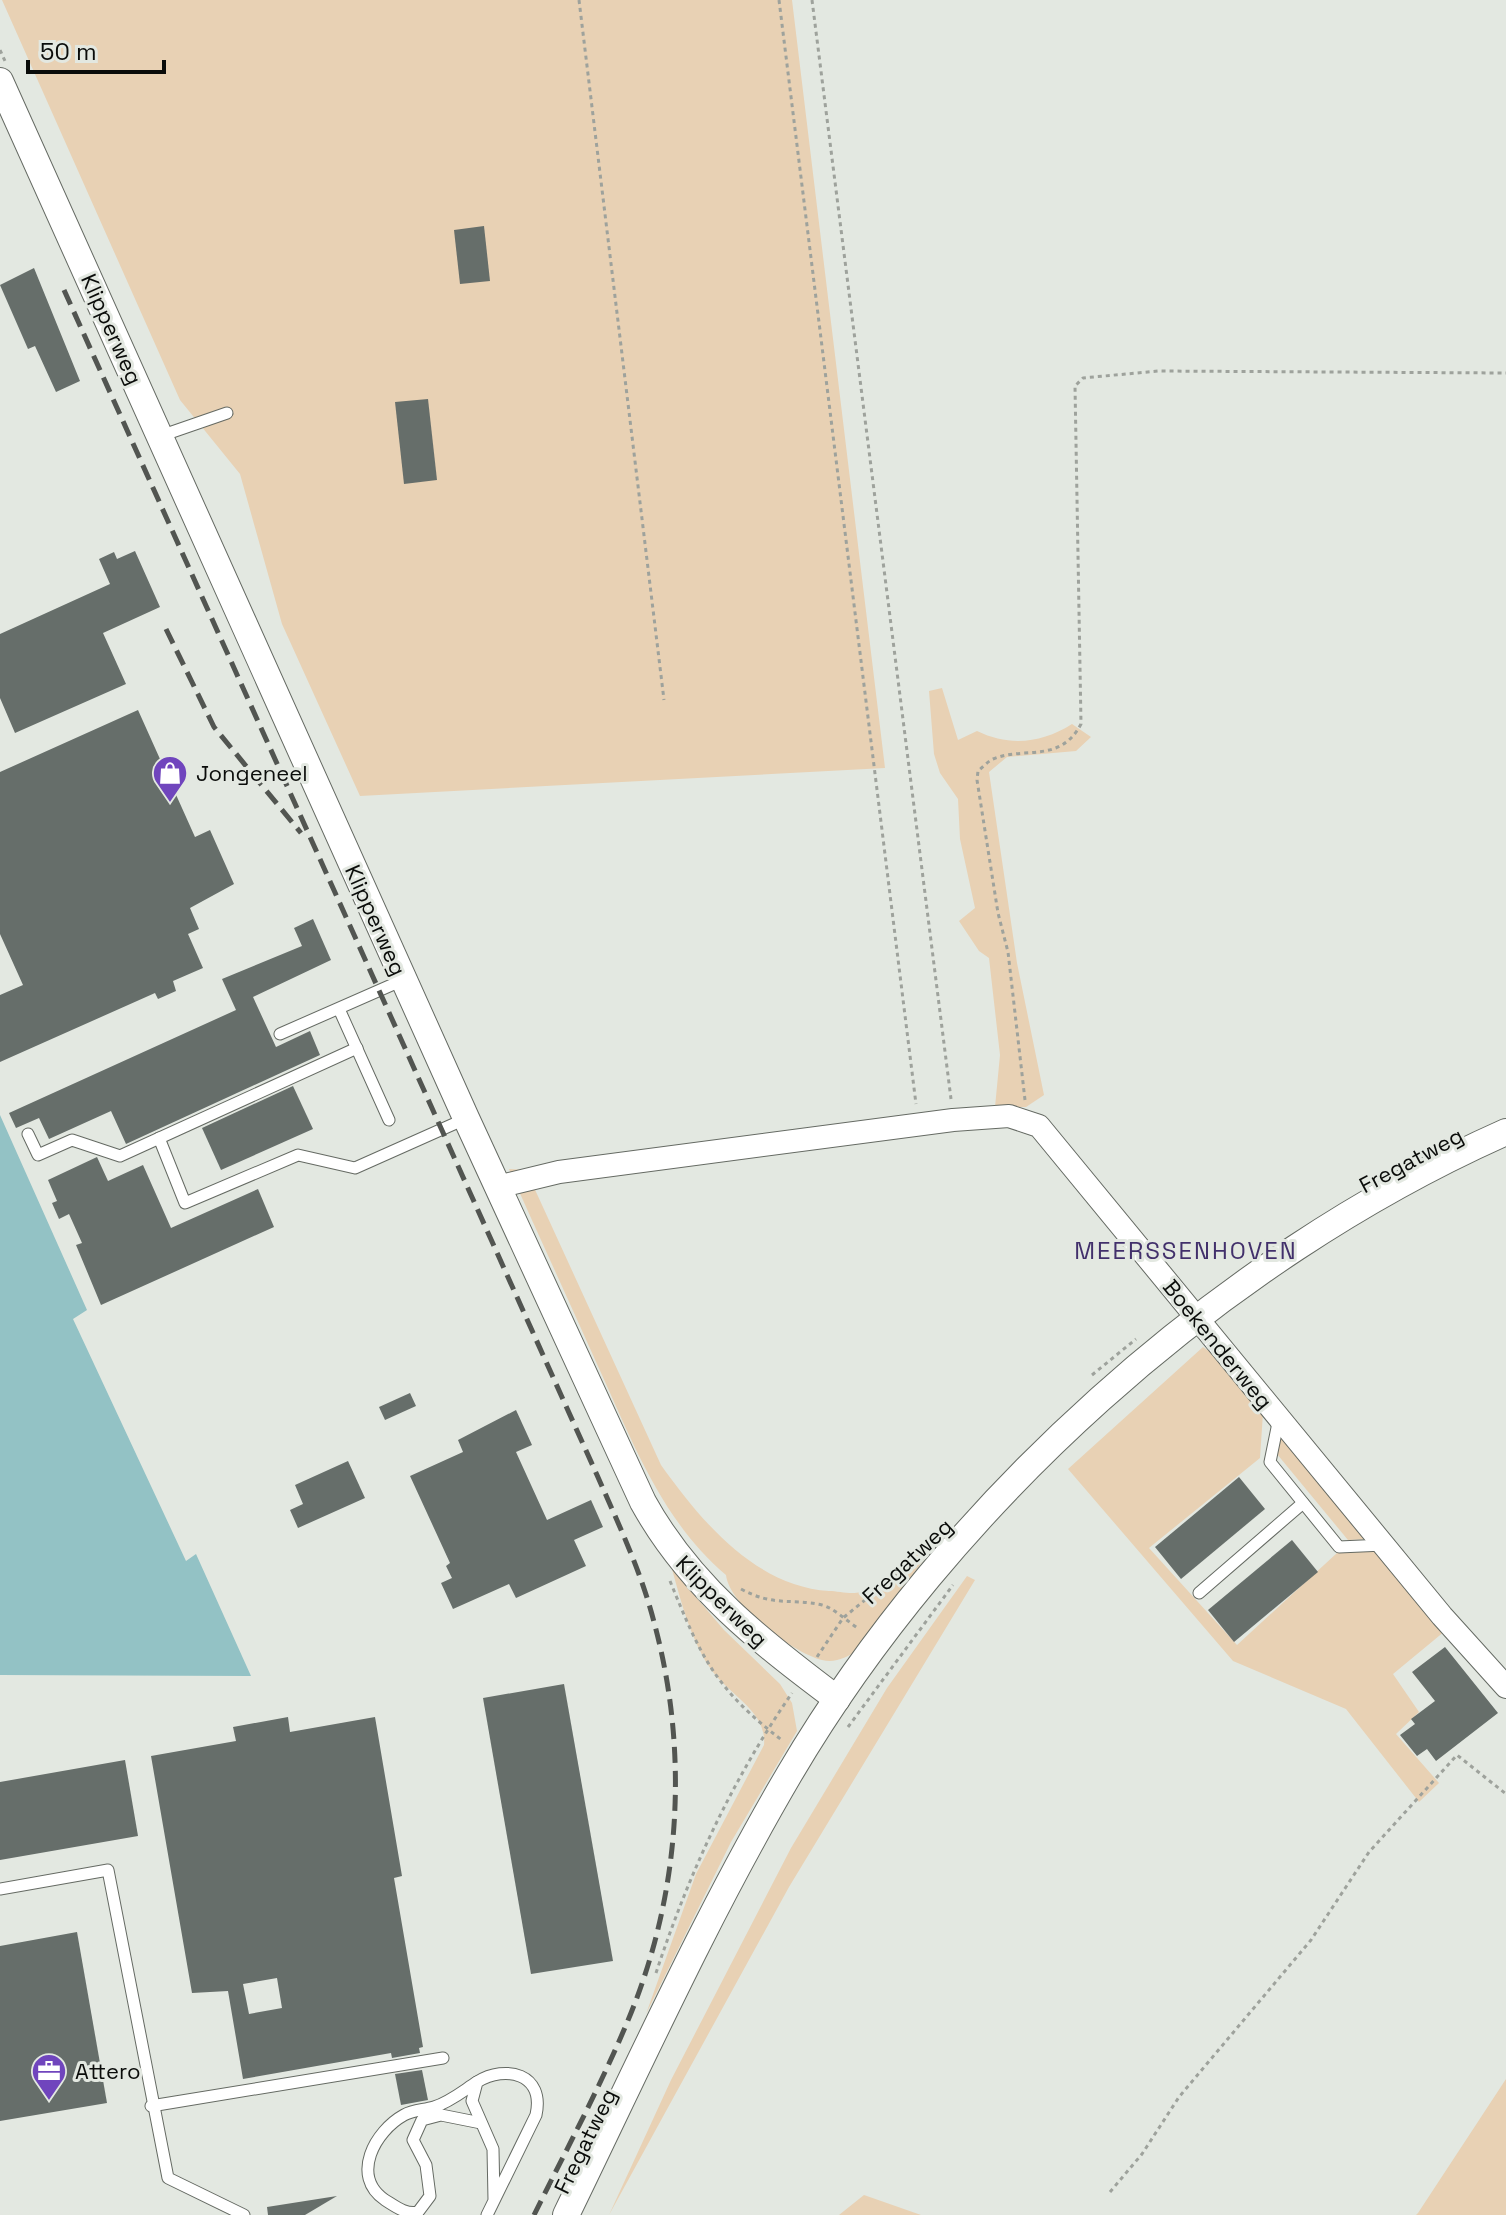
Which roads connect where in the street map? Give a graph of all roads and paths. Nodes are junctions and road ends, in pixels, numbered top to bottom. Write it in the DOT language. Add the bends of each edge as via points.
graph roads {
  1 [pos="579,0"];
  2 [pos="779,0"];
  3 [pos="812,0"];
  4 [pos="0,81"];
  5 [pos="1506,373"];
  6 [pos="227,413"];
  7 [pos="172,432"];
  8 [pos="664,700"];
  9 [pos="403,980"];
  10 [pos="339,1009"];
  11 [pos="280,1034"];
  12 [pos="357,1048"];
  13 [pos="466,1118"];
  14 [pos="389,1120"];
  15 [pos="953,1120"];
  16 [pos="1024,1120"];
  17 [pos="919,1125"];
  18 [pos="1506,1132"];
  19 [pos="28,1134"];
  20 [pos="159,1138"];
  21 [pos="497,1187"];
  22 [pos="1197,1319"];
  23 [pos="1137,1338"];
  24 [pos="1085,1382"];
  25 [pos="1279,1418"];
  26 [pos="1303,1503"];
  27 [pos="668,1545"];
  28 [pos="1384,1545"];
  29 [pos="916,1559"];
  30 [pos="957,1580"];
  31 [pos="738,1588"];
  32 [pos="1199,1593"];
  33 [pos="843,1618"];
  34 [pos="805,1675"];
  35 [pos="1506,1687"];
  36 [pos="837,1699"];
  37 [pos="768,1729"];
  38 [pos="844,1731"];
  39 [pos="802,1754"];
  40 [pos="1506,1794"];
  41 [pos="0,1889"];
  42 [pos="653,1982"];
  43 [pos="443,2058"];
  44 [pos="477,2082"];
  45 [pos="151,2106"];
  46 [pos="481,2123"];
  47 [pos="1110,2192"];
  48 [pos="494,2200"];
  49 [pos="244,2215"];
  50 [pos="487,2215"];
  51 [pos="566,2215"];
  1 -- 8 [label="path"];
  2 -- 17 [label="path"];
  3 -- 15 [label="path"];
  4 -- 9 [label="street, Klipperweg"];
  5 -- 16 [label="path" via="1158,371 1083,378 1075,386 1081,724 1076,734 1048,751 994,759 978,771 977,780 1008,952"];
  6 -- 7 [label="lane"];
  9 -- 10 [label="lane"];
  9 -- 13 [label="street, Klipperweg"];
  10 -- 11 [label="lane"];
  10 -- 12 [label="lane"];
  12 -- 14 [label="lane"];
  12 -- 20 [label="lane"];
  13 -- 20 [label="lane" via="355,1168 298,1155 185,1203"];
  13 -- 21 [label="street, Klipperweg"];
  15 -- 16 [label="street"];
  15 -- 17 [label="street"];
  16 -- 22 [label="street, Boekenderweg" via="1039,1126 1055,1144"];
  17 -- 21 [label="street" via="559,1172"];
  18 -- 22 [label="street, Fregatweg" via="1376,1199"];
  19 -- 20 [label="lane" via="38,1155 72,1140 120,1156"];
  21 -- 27 [label="street, Klipperweg" via="632,1481"];
  22 -- 25 [label="street, Boekenderweg"];
  22 -- 36 [label="street, Fregatweg" via="1121,1381 962,1538"];
  23 -- 24 [label="path"];
  25 -- 26 [label="lane" via="1270,1462"];
  25 -- 28 [label="street, Boekenderweg"];
  26 -- 28 [label="lane" via="1339,1547"];
  26 -- 32 [label="lane"];
  27 -- 34 [label="street, Klipperweg" via="708,1593 768,1649"];
  27 -- 37 [label="path" via="668,1577 699,1652 732,1697"];
  28 -- 35 [label="street, Boekenderweg"];
  29 -- 33 [label="path, Fregatweg"];
  30 -- 38 [label="path"];
  31 -- 33 [label="path, Klipperweg" via="757,1598 823,1605"];
  33 -- 34 [label="path, Fregatweg"];
  34 -- 36 [label="street, Klipperweg"];
  34 -- 37 [label="path, Fregatweg"];
  36 -- 39 [label="street, Fregatweg"];
  37 -- 39 [label="path"];
  37 -- 42 [label="path, Fregatweg" via="694,1868"];
  39 -- 51 [label="street, Fregatweg" via="727,1885"];
  40 -- 47 [label="path" via="1457,1755 1422,1790 1369,1852 1311,1940 1179,2097"];
  41 -- 45 [label="lane" via="108,1870"];
  43 -- 45 [label="lane"];
  44 -- 46 [label="lane" via="472,2101"];
  44 -- 46 [label="lane" via="442,2104 406,2113 388,2128 368,2157 375,2189 406,2213 418,2212 430,2196 426,2165 413,2140 422,2120 441,2115"];
  44 -- 48 [label="lane" via="495,2073 513,2073 533,2084 538,2097 536,2115"];
  45 -- 49 [label="lane" via="168,2178"];
  46 -- 48 [label="lane" via="493,2149"];
  48 -- 50 [label="lane"];
}
